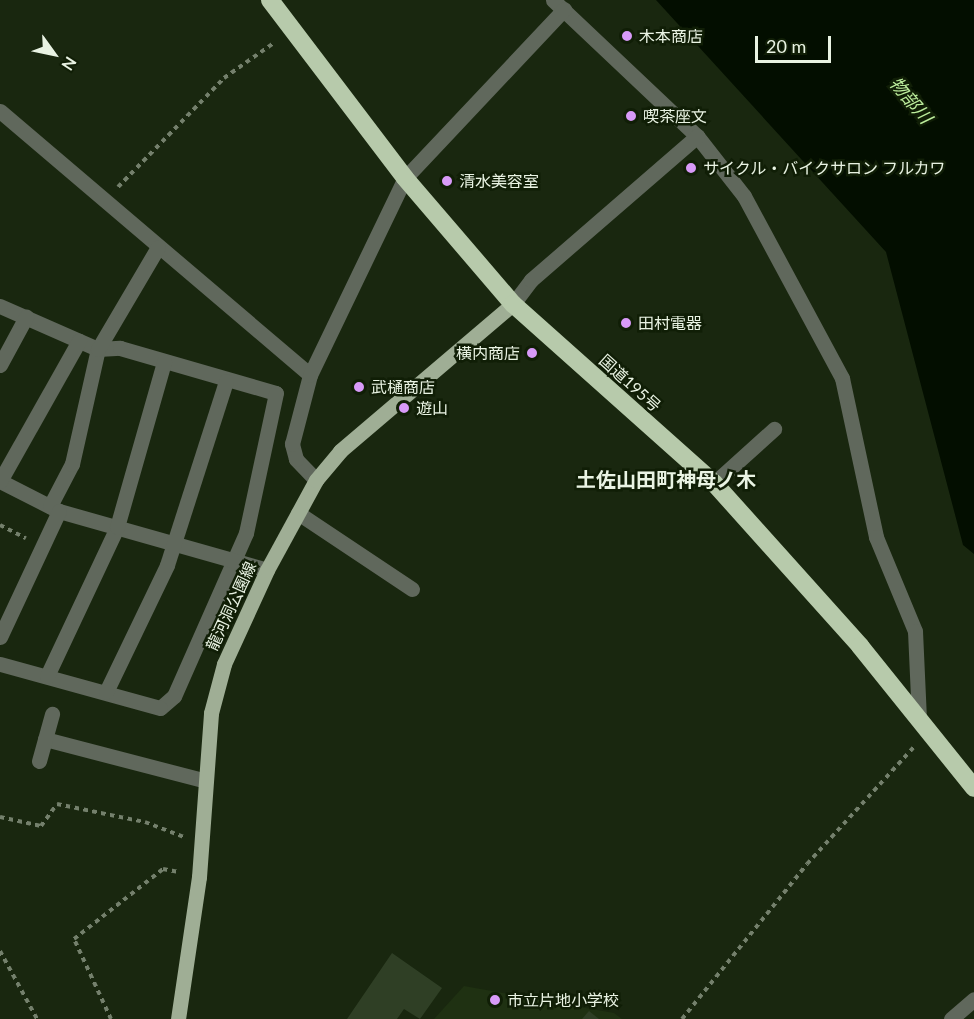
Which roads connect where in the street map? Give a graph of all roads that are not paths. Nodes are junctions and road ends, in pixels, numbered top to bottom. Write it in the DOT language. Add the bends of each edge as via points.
graph roads {
  1 [pos="270,0"];
  2 [pos="559,5"];
  3 [pos="0,111"];
  4 [pos="697,136"];
  5 [pos="405,178"];
  6 [pos="158,247"];
  7 [pos="513,304"];
  8 [pos="0,306"];
  9 [pos="26,317"];
  10 [pos="79,340"];
  11 [pos="98,349"];
  12 [pos="164,362"];
  13 [pos="0,365"];
  14 [pos="310,375"];
  15 [pos="226,381"];
  16 [pos="774,429"];
  17 [pos="316,480"];
  18 [pos="0,481"];
  19 [pos="714,483"];
  20 [pos="55,508"];
  21 [pos="298,513"];
  22 [pos="117,527"];
  23 [pos="173,543"];
  24 [pos="236,561"];
  25 [pos="267,570"];
  26 [pos="412,589"];
  27 [pos="0,637"];
  28 [pos="0,664"];
  29 [pos="47,676"];
  30 [pos="106,693"];
  31 [pos="52,714"];
  32 [pos="924,725"];
  33 [pos="45,739"];
  34 [pos="39,761"];
  35 [pos="202,780"];
  36 [pos="974,788"];
  37 [pos="974,999"];
  38 [pos="178,1019"];
  39 [pos="951,1019"];
  1 -- 5 [label="highway, 国道195号"];
  2 -- 4 [label="street"];
  2 -- 5 [label="street"];
  3 -- 6 [label="street"];
  4 -- 7 [label="street" via="531,280"];
  4 -- 32 [label="street" via="744,196 842,378 876,537 915,631"];
  5 -- 7 [label="highway, 国道195号"];
  5 -- 14 [label="street"];
  6 -- 11 [label="street"];
  6 -- 14 [label="street"];
  7 -- 17 [label="main road, 龍河洞公園線" via="339,451"];
  7 -- 19 [label="highway, 国道195号"];
  8 -- 9 [label="street"];
  9 -- 10 [label="street"];
  9 -- 13 [label="street"];
  10 -- 11 [label="street"];
  10 -- 18 [label="street"];
  11 -- 12 [label="street" via="120,348"];
  11 -- 20 [label="street" via="72,464"];
  12 -- 15 [label="street"];
  12 -- 22 [label="street"];
  14 -- 17 [label="street" via="292,444 296,459"];
  15 -- 23 [label="street"];
  15 -- 24 [label="street" via="276,393"];
  16 -- 19 [label="street"];
  17 -- 21 [label="main road, 龍河洞公園線"];
  18 -- 20 [label="street"];
  19 -- 32 [label="highway, 国道195号"];
  20 -- 22 [label="street"];
  20 -- 27 [label="street" via="43,546"];
  21 -- 25 [label="main road, 龍河洞公園線"];
  21 -- 26 [label="street"];
  22 -- 23 [label="street"];
  22 -- 29 [label="street"];
  23 -- 24 [label="street"];
  23 -- 30 [label="street"];
  24 -- 25 [label="street"];
  24 -- 30 [label="street" via="174,696 160,708"];
  25 -- 35 [label="main road, 龍河洞公園線" via="224,664"];
  28 -- 29 [label="street"];
  29 -- 30 [label="street"];
  31 -- 33 [label="street"];
  32 -- 36 [label="highway, 国道195号"];
  33 -- 34 [label="street"];
  33 -- 35 [label="street"];
  35 -- 38 [label="main road, 龍河洞公園線" via="199,877"];
  37 -- 39 [label="street"];
}
